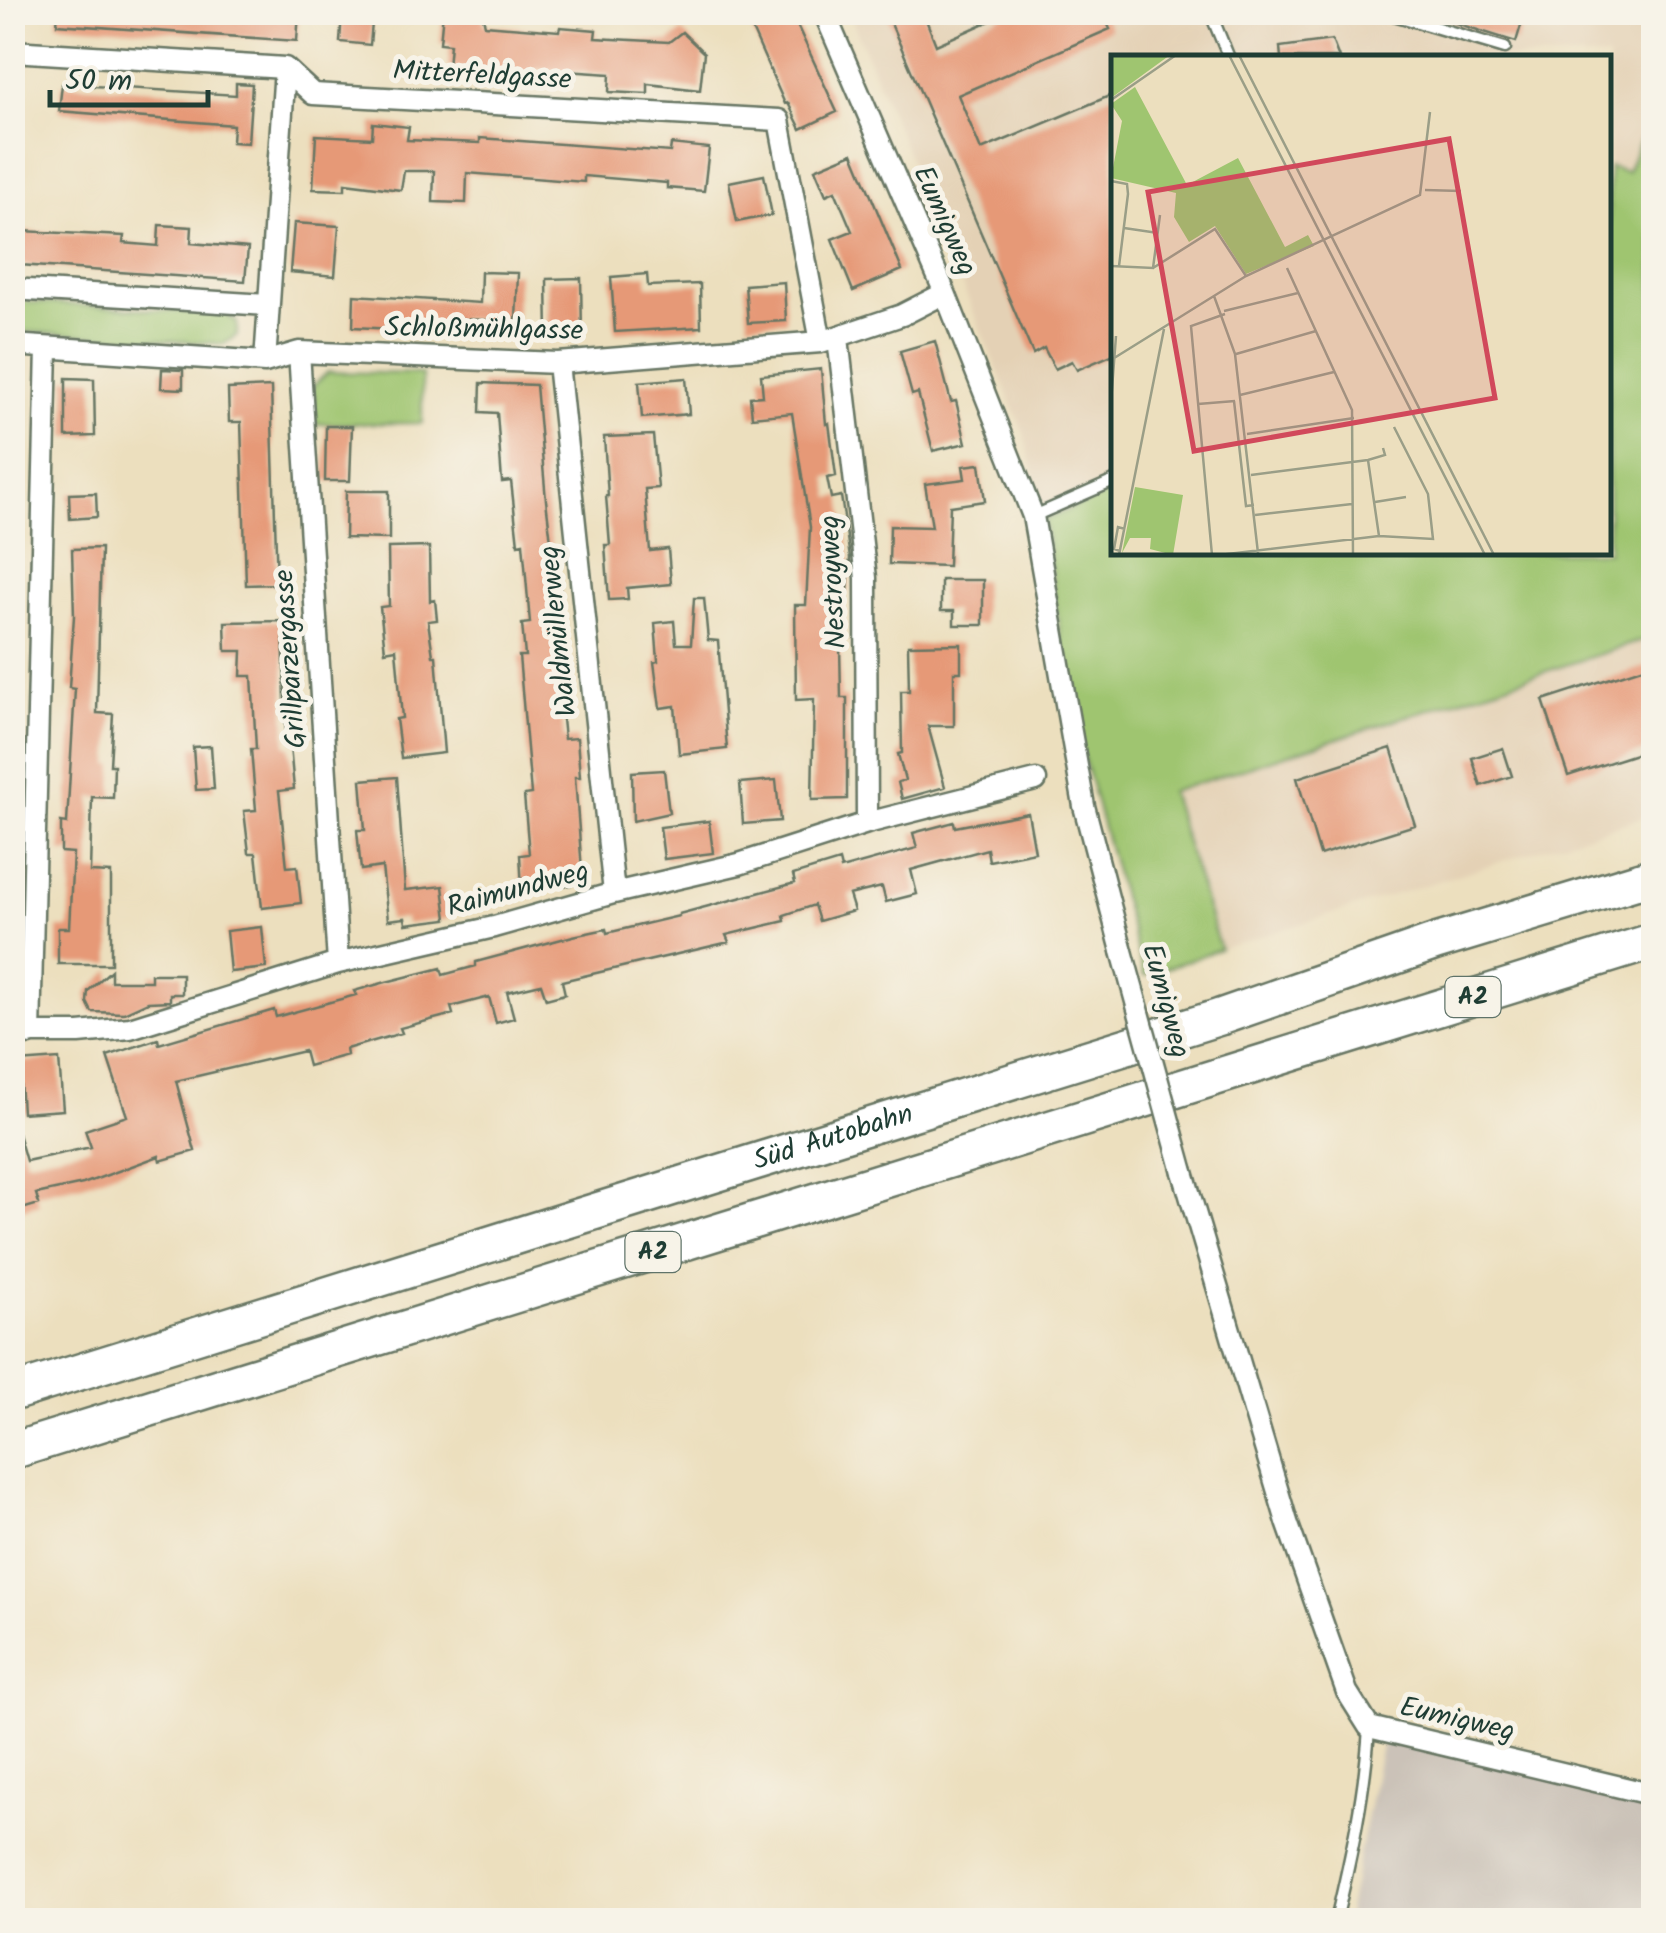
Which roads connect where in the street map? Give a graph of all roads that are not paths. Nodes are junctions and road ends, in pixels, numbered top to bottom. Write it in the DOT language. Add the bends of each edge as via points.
graph roads {
  1 [pos="824,12"];
  2 [pos="1210,12"];
  3 [pos="1384,12"];
  4 [pos="1400,15"];
  5 [pos="1505,48"];
  6 [pos="12,50"];
  7 [pos="1227,55"];
  8 [pos="285,68"];
  9 [pos="779,120"];
  10 [pos="12,289"];
  11 [pos="945,293"];
  12 [pos="268,306"];
  13 [pos="829,340"];
  14 [pos="12,345"];
  15 [pos="47,348"];
  16 [pos="299,352"];
  17 [pos="265,362"];
  18 [pos="558,364"];
  19 [pos="1111,482"];
  20 [pos="1033,516"];
  21 [pos="1036,780"];
  22 [pos="867,823"];
  23 [pos="1654,876"];
  24 [pos="614,893"];
  25 [pos="1654,941"];
  26 [pos="338,963"];
  27 [pos="21,1034"];
  28 [pos="12,1393"];
  29 [pos="12,1451"];
  30 [pos="1369,1727"];
  31 [pos="1654,1795"];
  32 [pos="1336,1920"];
  1 -- 11 [label="street, Eumigweg"];
  2 -- 7 [label="lane"];
  3 -- 4 [label="lane"];
  4 -- 5 [label="lane"];
  6 -- 8 [label="street, Mitterfeldgasse"];
  8 -- 9 [label="street, Mitterfeldgasse" via="314,94"];
  8 -- 12 [label="street"];
  9 -- 13 [label="street, Nestroyweg"];
  10 -- 12 [label="street"];
  11 -- 13 [label="street, Schloßmühlgasse"];
  11 -- 20 [label="street, Eumigweg"];
  12 -- 17 [label="street"];
  13 -- 18 [label="street, Schloßmühlgasse"];
  13 -- 22 [label="street, Nestroyweg" via="866,578"];
  14 -- 15 [label="street, Schloßmühlgasse"];
  15 -- 17 [label="street, Schloßmühlgasse"];
  15 -- 27 [label="street"];
  16 -- 17 [label="street, Schloßmühlgasse"];
  16 -- 18 [label="street, Schloßmühlgasse"];
  16 -- 26 [label="street, Grillparzergasse"];
  18 -- 24 [label="street, Waldmüllerweg"];
  19 -- 20 [label="lane"];
  20 -- 30 [label="street, Eumigweg, bridge" via="1084,806 1183,1172 1287,1522 1346,1692"];
  21 -- 22 [label="street, Raimundweg"];
  22 -- 24 [label="street, Raimundweg" via="740,864"];
  23 -- 28 [label="highway, Süd Autobahn / A2"];
  24 -- 26 [label="street, Raimundweg"];
  25 -- 29 [label="highway, Süd Autobahn / A2"];
  26 -- 27 [label="street, Raimundweg" via="130,1028"];
  30 -- 31 [label="street, Eumigweg"];
  30 -- 32 [label="lane"];
}
